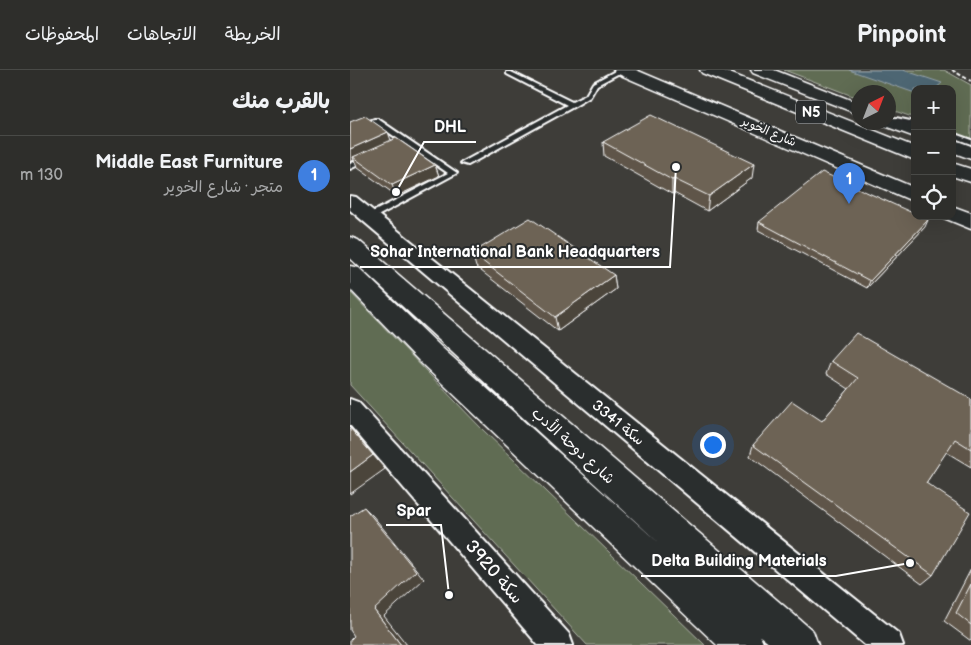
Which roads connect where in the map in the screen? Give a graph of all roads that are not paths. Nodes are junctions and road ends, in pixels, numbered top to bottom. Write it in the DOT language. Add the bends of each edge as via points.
graph roads {
  1 [pos="622,70"];
  2 [pos="708,70"];
  3 [pos="759,70"];
  4 [pos="509,73"];
  5 [pos="573,105"];
  6 [pos="851,106"];
  7 [pos="896,121"];
  8 [pos="896,123"];
  9 [pos="911,123"];
  10 [pos="913,130"];
  11 [pos="350,131"];
  12 [pos="956,136"];
  13 [pos="406,141"];
  14 [pos="971,142"];
  15 [pos="398,145"];
  16 [pos="956,147"];
  17 [pos="911,152"];
  18 [pos="971,153"];
  19 [pos="374,156"];
  20 [pos="465,162"];
  21 [pos="350,167"];
  22 [pos="956,170"];
  23 [pos="971,176"];
  24 [pos="911,194"];
  25 [pos="350,200"];
  26 [pos="956,215"];
  27 [pos="370,217"];
  28 [pos="971,222"];
  29 [pos="350,245"];
  30 [pos="350,274"];
  31 [pos="350,409"];
  32 [pos="558,645"];
  33 [pos="745,645"];
  34 [pos="799,645"];
  35 [pos="888,645"];
  1 -- 5 [label="lane" via="596,84 591,94"];
  1 -- 24 [label="main road, شارع الخوير"];
  2 -- 17 [label="main road, N5"];
  3 -- 6 [label="main road, N5"];
  4 -- 5 [label="lane"];
  5 -- 20 [label="lane"];
  7 -- 9 [label="lane"];
  8 -- 10 [label="main road"];
  11 -- 13 [label="lane" via="376,120"];
  12 -- 14 [label="lane"];
  13 -- 15 [label="lane"];
  13 -- 27 [label="lane" via="453,173"];
  16 -- 18 [label="main road"];
  19 -- 21 [label="lane"];
  22 -- 23 [label="main road"];
  25 -- 27 [label="street, سكة 3341"];
  26 -- 28 [label="main road"];
  27 -- 35 [label="street, سكة 3341"];
  29 -- 34 [label="main road, شارع دوحة الأدب"];
  30 -- 33 [label="main road, شارع دوحة الأدب"];
  31 -- 32 [label="street, سكة 3920"];
}
